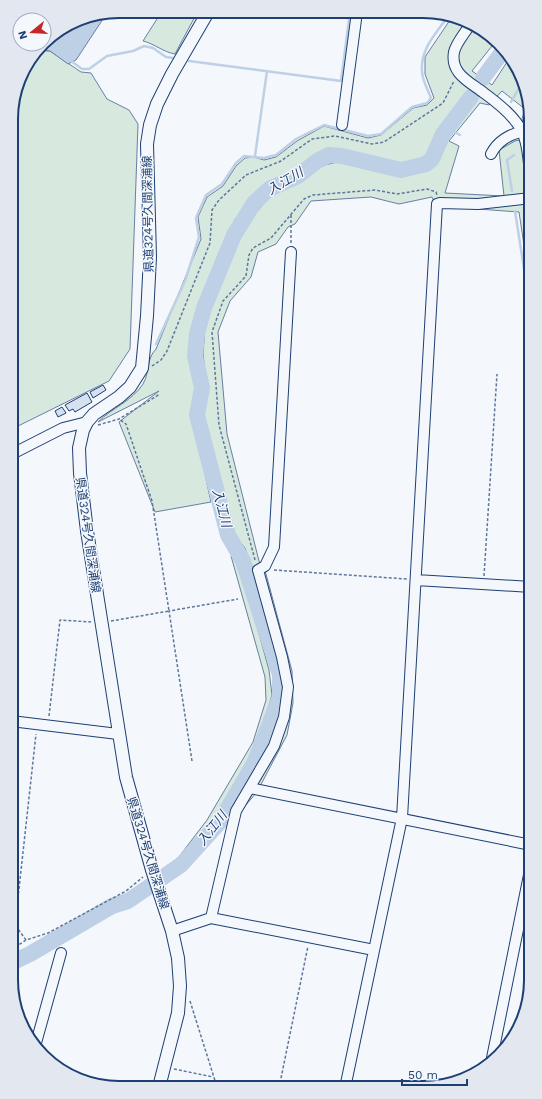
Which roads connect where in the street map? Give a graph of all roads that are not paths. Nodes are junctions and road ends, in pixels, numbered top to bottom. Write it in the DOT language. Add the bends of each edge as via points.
graph roads {
  1 [pos="205,18"];
  2 [pos="356,18"];
  3 [pos="468,28"];
  4 [pos="342,125"];
  5 [pos="522,132"];
  6 [pos="524,143"];
  7 [pos="491,154"];
  8 [pos="524,199"];
  9 [pos="291,252"];
  10 [pos="85,426"];
  11 [pos="18,451"];
  12 [pos="416,580"];
  13 [pos="524,587"];
  14 [pos="18,722"];
  15 [pos="118,734"];
  16 [pos="250,788"];
  17 [pos="402,818"];
  18 [pos="524,844"];
  19 [pos="524,900"];
  20 [pos="212,918"];
  21 [pos="172,931"];
  22 [pos="374,950"];
  23 [pos="60,954"];
  24 [pos="37,1039"];
  25 [pos="493,1052"];
  26 [pos="161,1081"];
  27 [pos="346,1081"];
  1 -- 10 [label="main road, 県道324号久間深浦線" via="172,74 150,125 147,144 150,257 142,368 130,387 94,414"];
  2 -- 4 [label="street"];
  3 -- 5 [label="street" via="454,50 453,61 461,76 511,117"];
  5 -- 6 [label="street"];
  5 -- 7 [label="street" via="513,133 494,147"];
  8 -- 12 [label="street" via="478,204 437,204"];
  9 -- 16 [label="street" via="274,547 265,566 258,570 288,687 284,718 274,746"];
  10 -- 11 [label="street" via="63,428"];
  10 -- 15 [label="main road, 県道324号久間深浦線" via="80,448 80,473"];
  12 -- 13 [label="street"];
  12 -- 17 [label="street"];
  14 -- 15 [label="street"];
  15 -- 21 [label="main road, 県道324号久間深浦線" via="126,777"];
  16 -- 17 [label="street"];
  16 -- 20 [label="street" via="236,811"];
  17 -- 18 [label="street"];
  17 -- 22 [label="street"];
  19 -- 25 [label="street"];
  20 -- 21 [label="street"];
  20 -- 22 [label="street"];
  21 -- 26 [label="main road, 県道324号久間深浦線" via="178,958 180,986 178,1012"];
  22 -- 27 [label="street"];
  23 -- 24 [label="street"];
}
